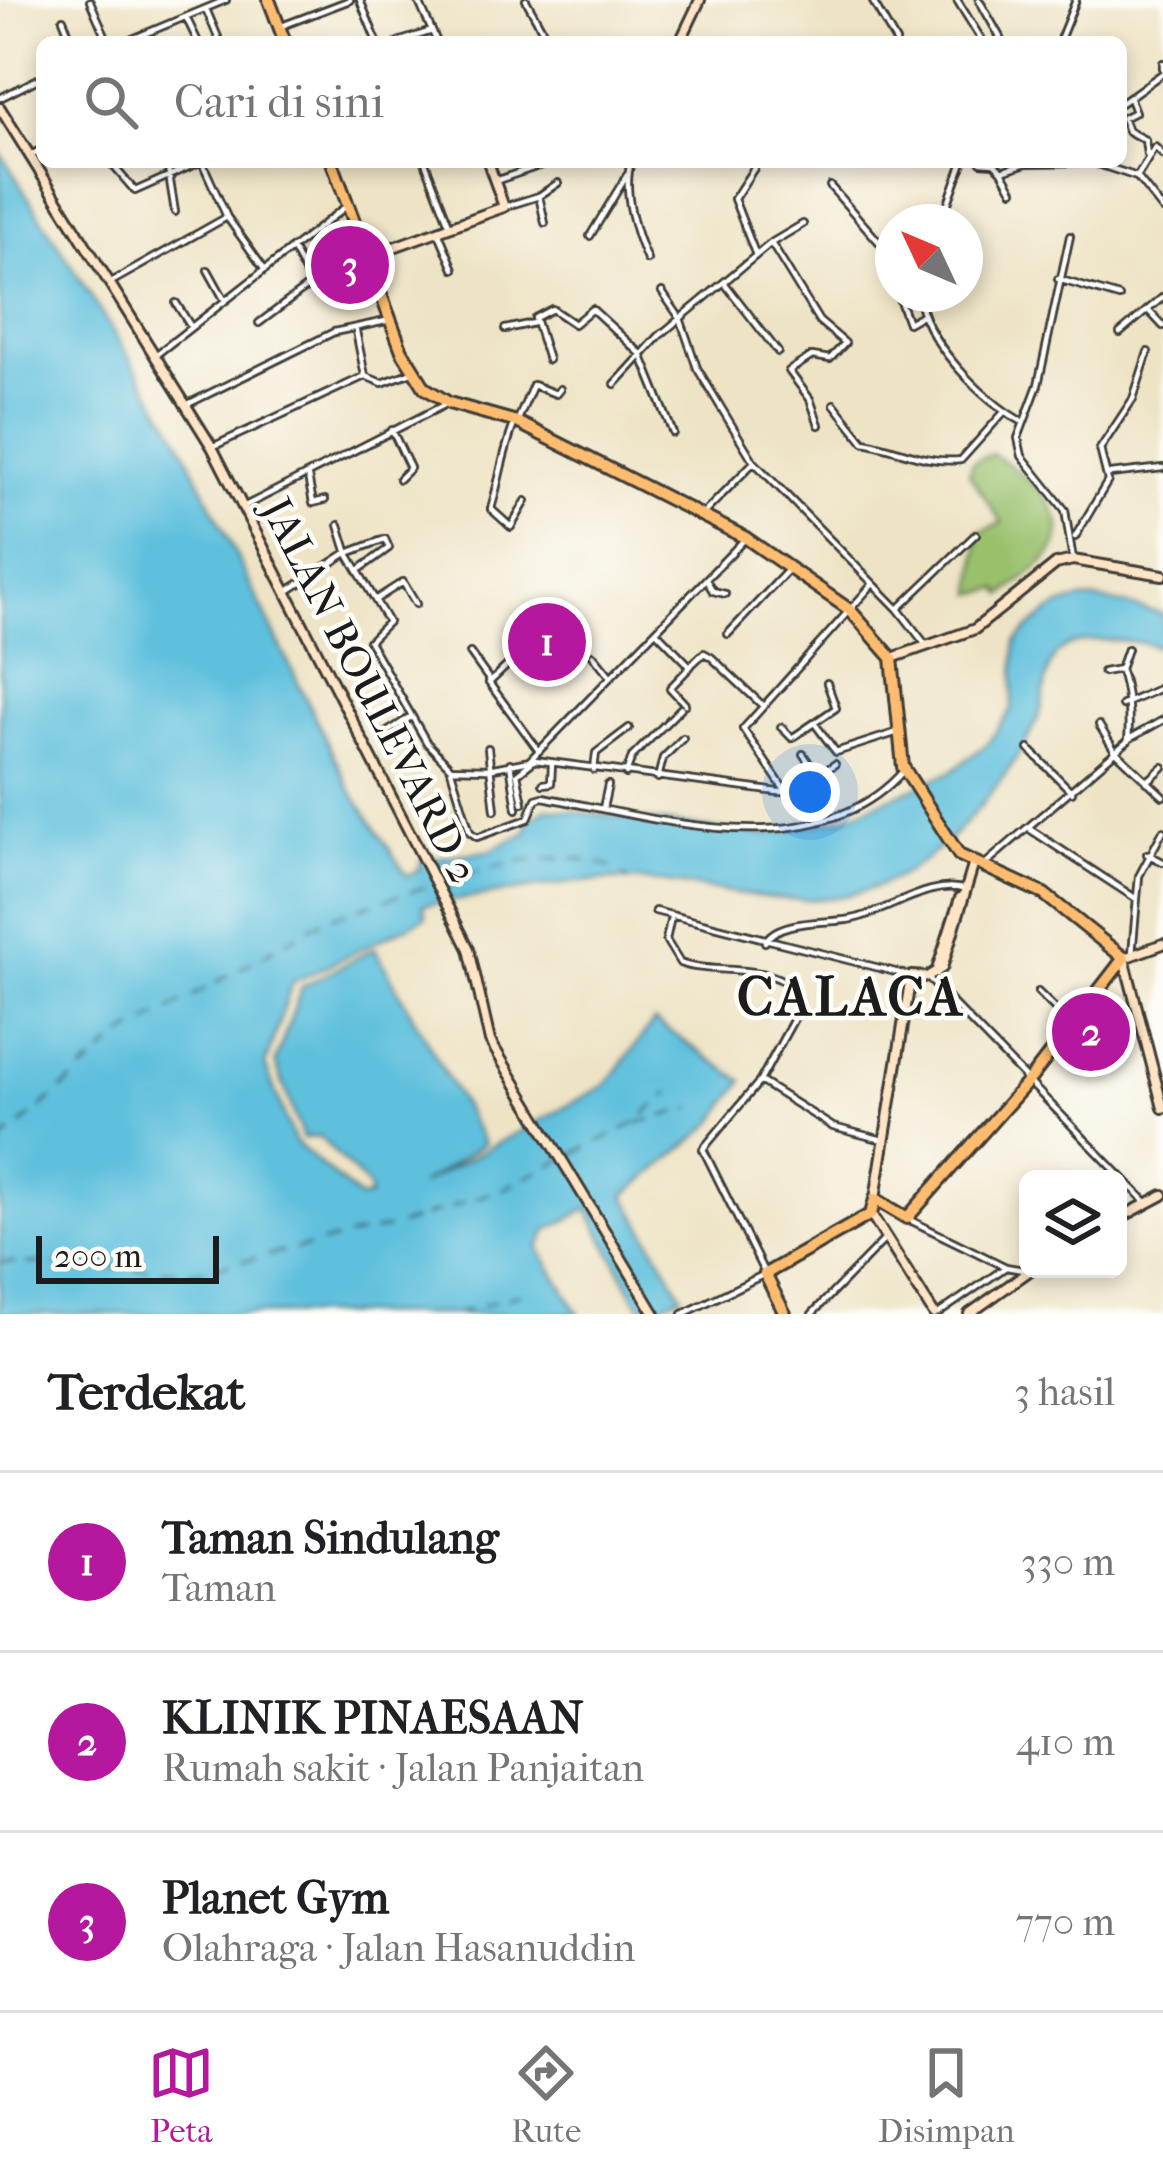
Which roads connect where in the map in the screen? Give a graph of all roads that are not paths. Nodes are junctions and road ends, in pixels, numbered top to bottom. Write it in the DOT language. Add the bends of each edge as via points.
graph roads {
  1 [pos="226,0"];
  2 [pos="269,0"];
  3 [pos="350,0"];
  4 [pos="360,0"];
  5 [pos="418,0"];
  6 [pos="526,0"];
  7 [pos="700,0"];
  8 [pos="872,0"];
  9 [pos="957,0"];
  10 [pos="979,0"];
  11 [pos="1076,0"];
  12 [pos="90,1"];
  13 [pos="206,9"];
  14 [pos="186,17"];
  15 [pos="63,20"];
  16 [pos="279,27"];
  17 [pos="159,28"];
  18 [pos="432,31"];
  19 [pos="70,36"];
  20 [pos="105,36"];
  21 [pos="139,36"];
  22 [pos="162,36"];
  23 [pos="195,36"];
  24 [pos="217,36"];
  25 [pos="283,36"];
  26 [pos="375,36"];
  27 [pos="417,36"];
  28 [pos="434,36"];
  29 [pos="546,36"];
  30 [pos="683,36"];
  31 [pos="893,36"];
  32 [pos="979,36"];
  33 [pos="999,36"];
  34 [pos="1061,36"];
  35 [pos="1163,68"];
  36 [pos="36,80"];
  37 [pos="0,98"];
  38 [pos="1130,99"];
  39 [pos="1127,100"];
  40 [pos="0,108"];
  41 [pos="1127,116"];
  42 [pos="1127,128"];
  43 [pos="1163,138"];
  44 [pos="1155,147"];
  45 [pos="36,152"];
  46 [pos="1163,154"];
  47 [pos="31,155"];
  48 [pos="1147,155"];
  49 [pos="36,163"];
  50 [pos="40,168"];
  51 [pos="115,168"];
  52 [pos="169,168"];
  53 [pos="189,168"];
  54 [pos="204,168"];
  55 [pos="334,168"];
  56 [pos="427,168"];
  57 [pos="490,168"];
  58 [pos="533,168"];
  59 [pos="629,168"];
  60 [pos="754,168"];
  61 [pos="961,168"];
  62 [pos="999,168"];
  63 [pos="1011,168"];
  64 [pos="1110,168"];
  65 [pos="1002,171"];
  66 [pos="627,175"];
  67 [pos="1137,176"];
  68 [pos="171,177"];
  69 [pos="495,181"];
  70 [pos="558,183"];
  71 [pos="830,186"];
  72 [pos="1012,190"];
  73 [pos="539,196"];
  74 [pos="948,204"];
  75 [pos="349,205"];
  76 [pos="504,207"];
  77 [pos="1163,210"];
  78 [pos="175,212"];
  79 [pos="226,218"];
  80 [pos="544,223"];
  81 [pos="803,224"];
  82 [pos="451,227"];
  83 [pos="438,231"];
  84 [pos="590,236"];
  85 [pos="1070,236"];
  86 [pos="875,238"];
  87 [pos="770,243"];
  88 [pos="292,248"];
  89 [pos="755,254"];
  90 [pos="370,256"];
  91 [pos="647,260"];
  92 [pos="454,268"];
  93 [pos="264,269"];
  94 [pos="208,271"];
  95 [pos="113,280"];
  96 [pos="1058,280"];
  97 [pos="726,284"];
  98 [pos="662,292"];
  99 [pos="1163,297"];
  100 [pos="1119,298"];
  101 [pos="224,299"];
  102 [pos="176,303"];
  103 [pos="1148,310"];
  104 [pos="904,312"];
  105 [pos="922,312"];
  106 [pos="922,315"];
  107 [pos="392,319"];
  108 [pos="259,322"];
  109 [pos="534,323"];
  110 [pos="680,324"];
  111 [pos="1163,326"];
  112 [pos="191,327"];
  113 [pos="505,329"];
  114 [pos="356,331"];
  115 [pos="1120,333"];
  116 [pos="778,352"];
  117 [pos="1148,352"];
  118 [pos="157,354"];
  119 [pos="641,354"];
  120 [pos="548,360"];
  121 [pos="412,372"];
  122 [pos="365,376"];
  123 [pos="615,384"];
  124 [pos="560,389"];
  125 [pos="449,403"];
  126 [pos="188,404"];
  127 [pos="834,404"];
  128 [pos="1004,412"];
  129 [pos="516,422"];
  130 [pos="1023,422"];
  131 [pos="819,425"];
  132 [pos="392,430"];
  133 [pos="673,433"];
  134 [pos="212,447"];
  135 [pos="754,461"];
  136 [pos="1163,468"];
  137 [pos="1110,474"];
  138 [pos="308,477"];
  139 [pos="400,479"];
  140 [pos="325,500"];
  141 [pos="526,501"];
  142 [pos="243,508"];
  143 [pos="701,516"];
  144 [pos="339,525"];
  145 [pos="976,534"];
  146 [pos="746,538"];
  147 [pos="1074,540"];
  148 [pos="347,554"];
  149 [pos="1073,560"];
  150 [pos="791,566"];
  151 [pos="358,569"];
  152 [pos="1163,575"];
  153 [pos="706,580"];
  154 [pos="872,585"];
  155 [pos="285,593"];
  156 [pos="725,594"];
  157 [pos="375,600"];
  158 [pos="416,604"];
  159 [pos="898,609"];
  160 [pos="850,610"];
  161 [pos="656,631"];
  162 [pos="728,634"];
  163 [pos="927,647"];
  164 [pos="1126,649"];
  165 [pos="470,653"];
  166 [pos="592,655"];
  167 [pos="892,658"];
  168 [pos="514,659"];
  169 [pos="691,666"];
  170 [pos="1120,669"];
  171 [pos="1103,672"];
  172 [pos="611,676"];
  173 [pos="490,681"];
  174 [pos="827,683"];
  175 [pos="1163,687"];
  176 [pos="1122,705"];
  177 [pos="762,706"];
  178 [pos="411,717"];
  179 [pos="1163,720"];
  180 [pos="815,724"];
  181 [pos="1099,725"];
  182 [pos="781,727"];
  183 [pos="629,728"];
  184 [pos="898,732"];
  185 [pos="384,734"];
  186 [pos="683,738"];
  187 [pos="1129,739"];
  188 [pos="488,748"];
  189 [pos="1029,749"];
  190 [pos="539,751"];
  191 [pos="1115,751"];
  192 [pos="803,754"];
  193 [pos="532,760"];
  194 [pos="510,763"];
  195 [pos="552,764"];
  196 [pos="835,764"];
  197 [pos="1163,767"];
  198 [pos="451,768"];
  199 [pos="488,769"];
  200 [pos="594,770"];
  201 [pos="626,774"];
  202 [pos="907,774"];
  203 [pos="818,776"];
  204 [pos="658,778"];
  205 [pos="1147,782"];
  206 [pos="543,784"];
  207 [pos="608,784"];
  208 [pos="786,792"];
  209 [pos="1072,792"];
  210 [pos="1163,796"];
  211 [pos="603,808"];
  212 [pos="495,810"];
  213 [pos="1030,830"];
  214 [pos="1163,831"];
  215 [pos="1147,854"];
  216 [pos="1163,862"];
  217 [pos="969,863"];
  218 [pos="966,889"];
  219 [pos="1135,898"];
  220 [pos="658,912"];
  221 [pos="671,917"];
  222 [pos="765,942"];
  223 [pos="1163,944"];
  224 [pos="1128,956"];
  225 [pos="931,975"];
  226 [pos="911,976"];
  227 [pos="1038,992"];
  228 [pos="1073,1026"];
  229 [pos="1031,1078"];
  230 [pos="760,1081"];
  231 [pos="1163,1108"];
  232 [pos="883,1140"];
  233 [pos="1163,1195"];
  234 [pos="875,1199"];
  235 [pos="1146,1202"];
  236 [pos="872,1214"];
  237 [pos="1127,1214"];
  238 [pos="907,1218"];
  239 [pos="886,1238"];
  240 [pos="1006,1267"];
  241 [pos="1019,1269"];
  242 [pos="765,1274"];
  243 [pos="1019,1278"];
  244 [pos="655,1314"];
  245 [pos="683,1314"];
  246 [pos="785,1314"];
  247 [pos="812,1314"];
  248 [pos="936,1314"];
  249 [pos="969,1314"];
  1 -- 13 [label="street"];
  2 -- 16 [label="highway"];
  3 -- 16 [label="street"];
  4 -- 26 [label="street"];
  5 -- 18 [label="street"];
  6 -- 29 [label="street"];
  7 -- 30 [label="main road"];
  8 -- 31 [label="street"];
  9 -- 32 [label="street"];
  10 -- 33 [label="street"];
  11 -- 34 [label="street"];
  12 -- 20 [label="street"];
  13 -- 14 [label="street"];
  13 -- 24 [label="street"];
  14 -- 17 [label="street"];
  14 -- 23 [label="street"];
  15 -- 19 [label="street"];
  16 -- 25 [label="highway"];
  17 -- 21 [label="street"];
  17 -- 22 [label="street"];
  18 -- 27 [label="street"];
  18 -- 28 [label="street"];
  35 -- 38 [label="street"];
  36 -- 37 [label="street"];
  38 -- 39 [label="street"];
  38 -- 41 [label="street" via="1135,112"];
  40 -- 47 [label="main road, JALAN BOULEVARD 2"];
  42 -- 48 [label="street" via="1145,140"];
  43 -- 44 [label="street"];
  44 -- 46 [label="street"];
  44 -- 48 [label="street"];
  45 -- 47 [label="street"];
  47 -- 49 [label="main road, JALAN BOULEVARD 2"];
  48 -- 67 [label="street"];
  50 -- 95 [label="main road, JALAN BOULEVARD 2"];
  51 -- 68 [label="street" via="134,191"];
  52 -- 68 [label="street"];
  53 -- 68 [label="street"];
  54 -- 79 [label="street"];
  55 -- 75 [label="highway"];
  56 -- 82 [label="street"];
  57 -- 69 [label="main road"];
  58 -- 69 [label="street"];
  59 -- 66 [label="street"];
  60 -- 89 [label="street" via="734,200"];
  61 -- 74 [label="street"];
  62 -- 65 [label="street"];
  63 -- 65 [label="street"];
  64 -- 67 [label="street"];
  65 -- 72 [label="street"];
  66 -- 84 [label="street"];
  66 -- 91 [label="street"];
  67 -- 77 [label="street"];
  68 -- 78 [label="street"];
  69 -- 76 [label="main road"];
  70 -- 73 [label="street"];
  71 -- 86 [label="street"];
  73 -- 76 [label="street"];
  73 -- 80 [label="street"];
  75 -- 88 [label="street"];
  75 -- 90 [label="highway"];
  76 -- 82 [label="main road"];
  79 -- 93 [label="street"];
  79 -- 95 [label="street"];
  81 -- 87 [label="street"];
  82 -- 83 [label="main road"];
  83 -- 90 [label="main road"];
  83 -- 92 [label="street"];
  85 -- 96 [label="street"];
  87 -- 89 [label="street"];
  87 -- 131 [label="street" via="819,321 845,343 830,359 812,356 789,370"];
  88 -- 93 [label="street"];
  88 -- 108 [label="street" via="310,284"];
  89 -- 97 [label="street"];
  90 -- 107 [label="highway"];
  93 -- 101 [label="street"];
  94 -- 101 [label="street"];
  95 -- 118 [label="main road, JALAN BOULEVARD 2"];
  96 -- 100 [label="street"];
  96 -- 130 [label="street"];
  97 -- 110 [label="street"];
  97 -- 116 [label="street"];
  98 -- 110 [label="street"];
  99 -- 103 [label="street"];
  101 -- 112 [label="street"];
  102 -- 112 [label="street"];
  103 -- 111 [label="street"];
  103 -- 115 [label="street"];
  104 -- 106 [label="street" via="908,323"];
  105 -- 106 [label="street"];
  106 -- 128 [label="street" via="950,361"];
  107 -- 114 [label="street"];
  107 -- 121 [label="highway"];
  109 -- 113 [label="street"];
  109 -- 119 [label="street" via="552,309 575,324 592,309"];
  109 -- 120 [label="street"];
  110 -- 119 [label="street"];
  110 -- 135 [label="street"];
  112 -- 118 [label="street"];
  114 -- 122 [label="street"];
  114 -- 126 [label="street" via="334,332"];
  117 -- 137 [label="street" via="1130,406 1100,449"];
  118 -- 126 [label="main road, JALAN BOULEVARD 2"];
  119 -- 123 [label="street"];
  119 -- 133 [label="street"];
  121 -- 122 [label="street" via="382,383"];
  121 -- 125 [label="highway"];
  122 -- 134 [label="street"];
  124 -- 129 [label="street" via="533,385"];
  125 -- 129 [label="highway"];
  125 -- 132 [label="street"];
  126 -- 134 [label="main road, JALAN BOULEVARD 2"];
  127 -- 128 [label="street" via="864,442 934,463 961,460"];
  128 -- 130 [label="street"];
  129 -- 141 [label="street" via="490,508 511,526"];
  129 -- 143 [label="highway"];
  130 -- 147 [label="street" via="1019,449 1066,511"];
  132 -- 138 [label="street"];
  132 -- 139 [label="street" via="410,468"];
  134 -- 142 [label="main road, JALAN BOULEVARD 2"];
  135 -- 143 [label="street"];
  135 -- 154 [label="street"];
  136 -- 137 [label="street"];
  137 -- 147 [label="street"];
  138 -- 140 [label="street" via="313,503"];
  138 -- 142 [label="street"];
  142 -- 155 [label="main road, JALAN BOULEVARD 2"];
  143 -- 146 [label="highway"];
  144 -- 148 [label="street"];
  145 -- 159 [label="street"];
  146 -- 150 [label="highway"];
  146 -- 153 [label="street"];
  147 -- 149 [label="street"];
  148 -- 151 [label="street"];
  148 -- 151 [label="street" via="383,539 389,544"];
  148 -- 155 [label="street"];
  149 -- 152 [label="main road"];
  149 -- 163 [label="main road" via="1045,568 975,629"];
  150 -- 160 [label="highway"];
  150 -- 162 [label="street"];
  151 -- 157 [label="street"];
  153 -- 156 [label="street"];
  153 -- 161 [label="street"];
  154 -- 159 [label="street"];
  154 -- 160 [label="street"];
  155 -- 244 [label="main road, JALAN BOULEVARD 2" via="469,949 490,1041"];
  157 -- 158 [label="street" via="403,582"];
  157 -- 178 [label="street" via="388,622 368,641"];
  159 -- 163 [label="street"];
  160 -- 167 [label="highway"];
  160 -- 177 [label="street"];
  161 -- 169 [label="street"];
  161 -- 172 [label="street"];
  163 -- 167 [label="main road"];
  164 -- 170 [label="street"];
  165 -- 173 [label="street"];
  166 -- 172 [label="street"];
  167 -- 184 [label="highway"];
  168 -- 173 [label="street"];
  169 -- 177 [label="street" via="705,653"];
  169 -- 201 [label="street" via="670,688 683,706"];
  170 -- 171 [label="street"];
  170 -- 176 [label="street"];
  172 -- 190 [label="street"];
  173 -- 190 [label="street"];
  174 -- 180 [label="street" via="837,706"];
  175 -- 176 [label="street"];
  176 -- 187 [label="street"];
  177 -- 208 [label="street" via="743,735"];
  178 -- 185 [label="street"];
  178 -- 198 [label="street"];
  179 -- 187 [label="street"];
  180 -- 182 [label="street" via="792,739"];
  180 -- 184 [label="street" via="836,752"];
  181 -- 191 [label="street"];
  183 -- 200 [label="street" via="599,750"];
  184 -- 202 [label="highway"];
  186 -- 204 [label="street" via="663,758"];
  187 -- 191 [label="street"];
  188 -- 199 [label="street"];
  189 -- 209 [label="street"];
  190 -- 193 [label="street"];
  191 -- 205 [label="street"];
  191 -- 209 [label="street"];
  192 -- 203 [label="street"];
  193 -- 194 [label="street"];
  193 -- 194 [label="street" via="517,774 520,806"];
  193 -- 195 [label="street"];
  194 -- 199 [label="street"];
  195 -- 200 [label="street"];
  195 -- 206 [label="street" via="551,783"];
  196 -- 203 [label="street"];
  197 -- 205 [label="street"];
  198 -- 199 [label="street"];
  198 -- 211 [label="street" via="471,836 531,816 540,797"];
  199 -- 212 [label="street"];
  200 -- 201 [label="street"];
  201 -- 204 [label="street"];
  202 -- 211 [label="street" via="873,802 801,826 740,828"];
  202 -- 217 [label="highway"];
  203 -- 208 [label="street"];
  204 -- 208 [label="street"];
  205 -- 210 [label="street"];
  207 -- 211 [label="street"];
  209 -- 213 [label="street"];
  213 -- 217 [label="street"];
  213 -- 219 [label="street"];
  214 -- 215 [label="street"];
  215 -- 216 [label="street"];
  215 -- 219 [label="street"];
  217 -- 218 [label="main road"];
  217 -- 224 [label="highway" via="1044,894"];
  218 -- 222 [label="street" via="944,885 869,915 780,928"];
  218 -- 225 [label="main road"];
  219 -- 224 [label="street"];
  220 -- 221 [label="street"];
  221 -- 222 [label="street"];
  221 -- 230 [label="street" via="666,940 680,963 769,975 799,997 796,1022"];
  222 -- 226 [label="street"];
  223 -- 224 [label="main road"];
  224 -- 228 [label="highway"];
  224 -- 231 [label="main road"];
  225 -- 226 [label="main road"];
  225 -- 229 [label="street"];
  226 -- 232 [label="main road"];
  227 -- 228 [label="street"];
  228 -- 229 [label="highway"];
  229 -- 235 [label="street"];
  229 -- 238 [label="highway"];
  230 -- 232 [label="street" via="833,1127"];
  230 -- 242 [label="street" via="704,1147"];
  232 -- 234 [label="main road"];
  233 -- 235 [label="main road"];
  234 -- 236 [label="highway"];
  234 -- 238 [label="highway"];
  235 -- 237 [label="main road"];
  236 -- 239 [label="main road"];
  236 -- 242 [label="highway"];
  238 -- 240 [label="street"];
  239 -- 247 [label="street"];
  239 -- 248 [label="main road"];
  240 -- 241 [label="street"];
  240 -- 248 [label="street"];
  242 -- 245 [label="street"];
  242 -- 246 [label="highway"];
  243 -- 249 [label="main road"];
}
